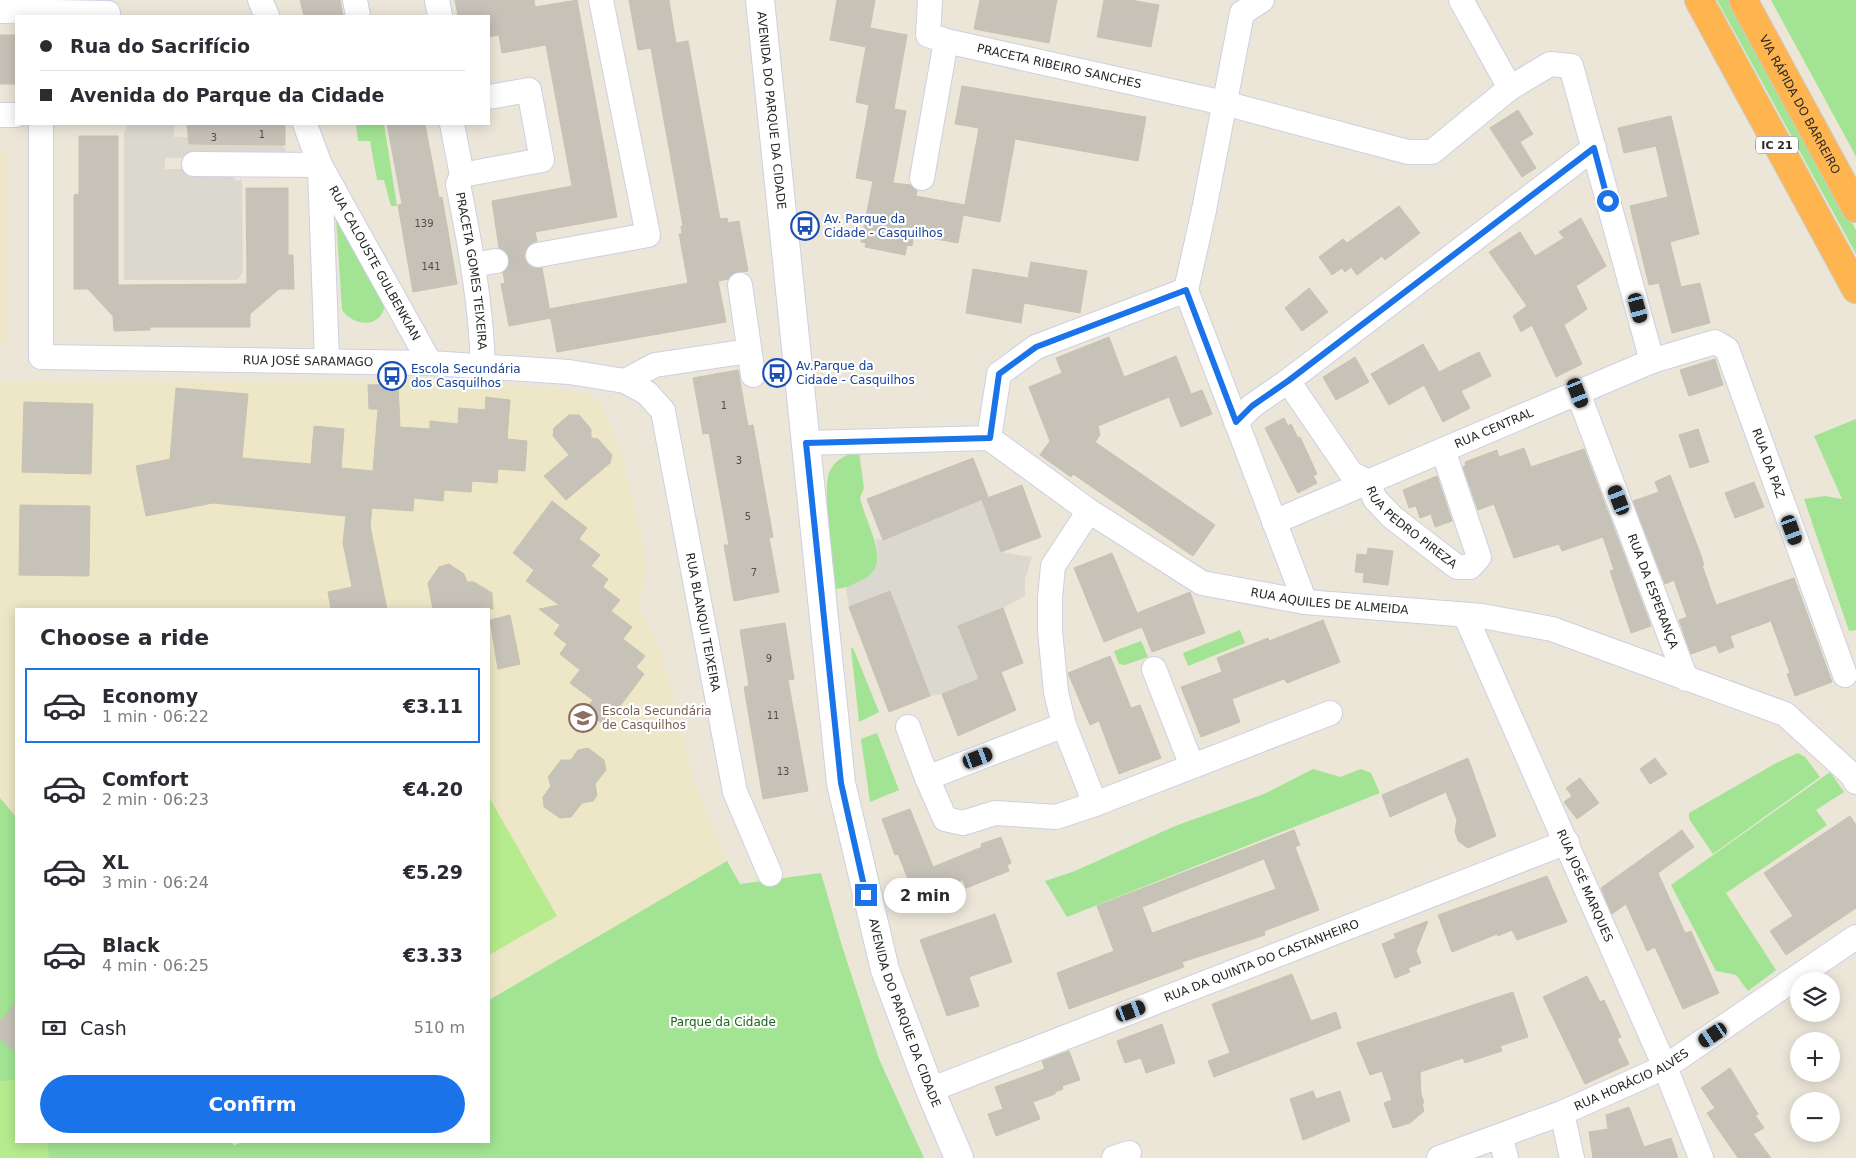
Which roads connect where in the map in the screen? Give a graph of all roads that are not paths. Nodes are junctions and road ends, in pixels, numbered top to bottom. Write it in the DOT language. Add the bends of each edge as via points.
graph roads {
  1 [pos="260,0"];
  2 [pos="355,0"];
  3 [pos="437,0"];
  4 [pos="601,0"];
  5 [pos="760,0"];
  6 [pos="930,0"];
  7 [pos="1262,0"];
  8 [pos="1461,0"];
  9 [pos="1699,0"];
  10 [pos="1743,0"];
  11 [pos="0,12"];
  12 [pos="108,15"];
  13 [pos="266,15"];
  14 [pos="358,15"];
  15 [pos="440,15"];
  16 [pos="946,42"];
  17 [pos="1510,88"];
  18 [pos="490,97"];
  19 [pos="1224,103"];
  20 [pos="0,115"];
  21 [pos="15,115"];
  22 [pos="40,125"];
  23 [pos="306,125"];
  24 [pos="452,125"];
  25 [pos="1594,148"];
  26 [pos="194,164"];
  27 [pos="320,165"];
  28 [pos="462,175"];
  29 [pos="922,178"];
  30 [pos="1856,208"];
  31 [pos="538,255"];
  32 [pos="740,285"];
  33 [pos="1856,289"];
  34 [pos="1186,290"];
  35 [pos="1715,342"];
  36 [pos="749,351"];
  37 [pos="327,360"];
  38 [pos="1652,361"];
  39 [pos="430,363"];
  40 [pos="483,366"];
  41 [pos="753,375"];
  42 [pos="625,381"];
  43 [pos="1288,381"];
  44 [pos="1578,393"];
  45 [pos="1236,422"];
  46 [pos="990,438"];
  47 [pos="806,443"];
  48 [pos="1443,450"];
  49 [pos="1368,482"];
  50 [pos="1089,511"];
  51 [pos="1274,522"];
  52 [pos="1305,602"];
  53 [pos="1465,615"];
  54 [pos="1154,669"];
  55 [pos="1845,675"];
  56 [pos="1686,679"];
  57 [pos="1330,713"];
  58 [pos="1064,725"];
  59 [pos="908,727"];
  60 [pos="1192,766"];
  61 [pos="927,778"];
  62 [pos="1856,782"];
  63 [pos="1095,804"];
  64 [pos="1567,842"];
  65 [pos="770,874"];
  66 [pos="1856,937"];
  67 [pos="1666,1067"];
  68 [pos="930,1090"];
  69 [pos="1562,1113"];
  70 [pos="1503,1147"];
  71 [pos="959,1158"];
  72 [pos="1439,1158"];
  73 [pos="1572,1158"];
  74 [pos="1701,1158"];
  1 -- 13 [label="street"];
  2 -- 14 [label="street"];
  3 -- 15 [label="street"];
  4 -- 31 [label="street" via="648,236"];
  5 -- 47 [label="street, AVENIDA DO PARQUE DA CIDADE"];
  6 -- 16 [label="street, PRACETA RIBEIRO SANCHES" via="928,35"];
  7 -- 19 [label="street" via="1242,13"];
  8 -- 17 [label="street"];
  9 -- 33 [label="highway, IC 21"];
  10 -- 30 [label="highway, VIA RÁPIDA DO BARREIRO / IC 21"];
  11 -- 12 [label="street" via="108,12"];
  16 -- 19 [label="street, PRACETA RIBEIRO SANCHES"];
  16 -- 29 [label="street"];
  17 -- 19 [label="street, PRACETA RIBEIRO SANCHES" via="1432,152 1408,152"];
  17 -- 25 [label="street, PRACETA RIBEIRO SANCHES" via="1550,64 1572,66"];
  18 -- 28 [label="street" via="529,90 542,160"];
  19 -- 34 [label="street"];
  20 -- 21 [label="street"];
  22 -- 37 [label="street, RUA JOSÉ SARAMAGO" via="40,357"];
  23 -- 27 [label="street, RUA CALOUSTE GULBENKIAN"];
  24 -- 28 [label="street, PRACETA GOMES TEIXEIRA"];
  25 -- 38 [label="street"];
  25 -- 43 [label="street"];
  26 -- 27 [label="street"];
  27 -- 37 [label="street, RUA CALOUSTE GULBENKIAN"];
  27 -- 39 [label="street, RUA CALOUSTE GULBENKIAN"];
  28 -- 40 [label="street, PRACETA GOMES TEIXEIRA" via="458,184 485,263 481,326"];
  32 -- 36 [label="street"];
  34 -- 45 [label="street"];
  34 -- 46 [label="street" via="1036,347 999,374"];
  35 -- 38 [label="street, RUA CENTRAL"];
  35 -- 55 [label="street, RUA DA PAZ" via="1727,349"];
  36 -- 41 [label="street"];
  36 -- 42 [label="street" via="655,365"];
  37 -- 39 [label="street, RUA JOSÉ SARAMAGO"];
  38 -- 44 [label="street, RUA CENTRAL"];
  39 -- 40 [label="street, RUA JOSÉ SARAMAGO"];
  40 -- 42 [label="street, RUA JOSÉ SARAMAGO" via="569,372"];
  42 -- 65 [label="street, RUA BLANQUI TEIXEIRA" via="648,393 663,411 735,792"];
  43 -- 45 [label="street" via="1252,406"];
  43 -- 49 [label="street, RUA PEDRO PIREZA" via="1351,473"];
  44 -- 48 [label="street, RUA CENTRAL"];
  44 -- 56 [label="street, RUA DA ESPERANÇA"];
  45 -- 51 [label="street"];
  46 -- 47 [label="street"];
  46 -- 50 [label="street, RUA AQUILES DE ALMEIDA"];
  47 -- 68 [label="street, AVENIDA DO PARQUE DA CIDADE" via="841,783 885,970"];
  48 -- 49 [label="street, RUA CENTRAL"];
  48 -- 49 [label="street, RUA PEDRO PIREZA" via="1479,557 1470,567 1457,567 1392,517 1375,499"];
  49 -- 51 [label="street, RUA CENTRAL"];
  50 -- 52 [label="street, RUA AQUILES DE ALMEIDA" via="1202,583"];
  50 -- 58 [label="street" via="1052,566 1050,631 1056,692"];
  51 -- 52 [label="street"];
  52 -- 53 [label="street, RUA AQUILES DE ALMEIDA"];
  53 -- 56 [label="street, RUA AQUILES DE ALMEIDA" via="1552,629"];
  53 -- 64 [label="street, RUA JOSÉ MARQUES"];
  54 -- 60 [label="street"];
  56 -- 62 [label="street, RUA AQUILES DE ALMEIDA" via="1784,714"];
  57 -- 60 [label="street"];
  58 -- 61 [label="street"];
  58 -- 63 [label="street"];
  59 -- 61 [label="street"];
  60 -- 63 [label="street"];
  61 -- 63 [label="street" via="945,819 964,823 995,813 1056,817"];
  64 -- 67 [label="street, RUA JOSÉ MARQUES"];
  64 -- 68 [label="street, RUA DA QUINTA DO CASTANHEIRO"];
  66 -- 67 [label="street, RUA HORÁCIO ALVES"];
  67 -- 69 [label="street, RUA HORÁCIO ALVES"];
  67 -- 74 [label="street, RUA JOSÉ MARQUES"];
  68 -- 71 [label="street, AVENIDA DO PARQUE DA CIDADE"];
  69 -- 70 [label="street, RUA HORÁCIO ALVES"];
  69 -- 73 [label="street"];
  70 -- 72 [label="street, RUA HORÁCIO ALVES"];
}
